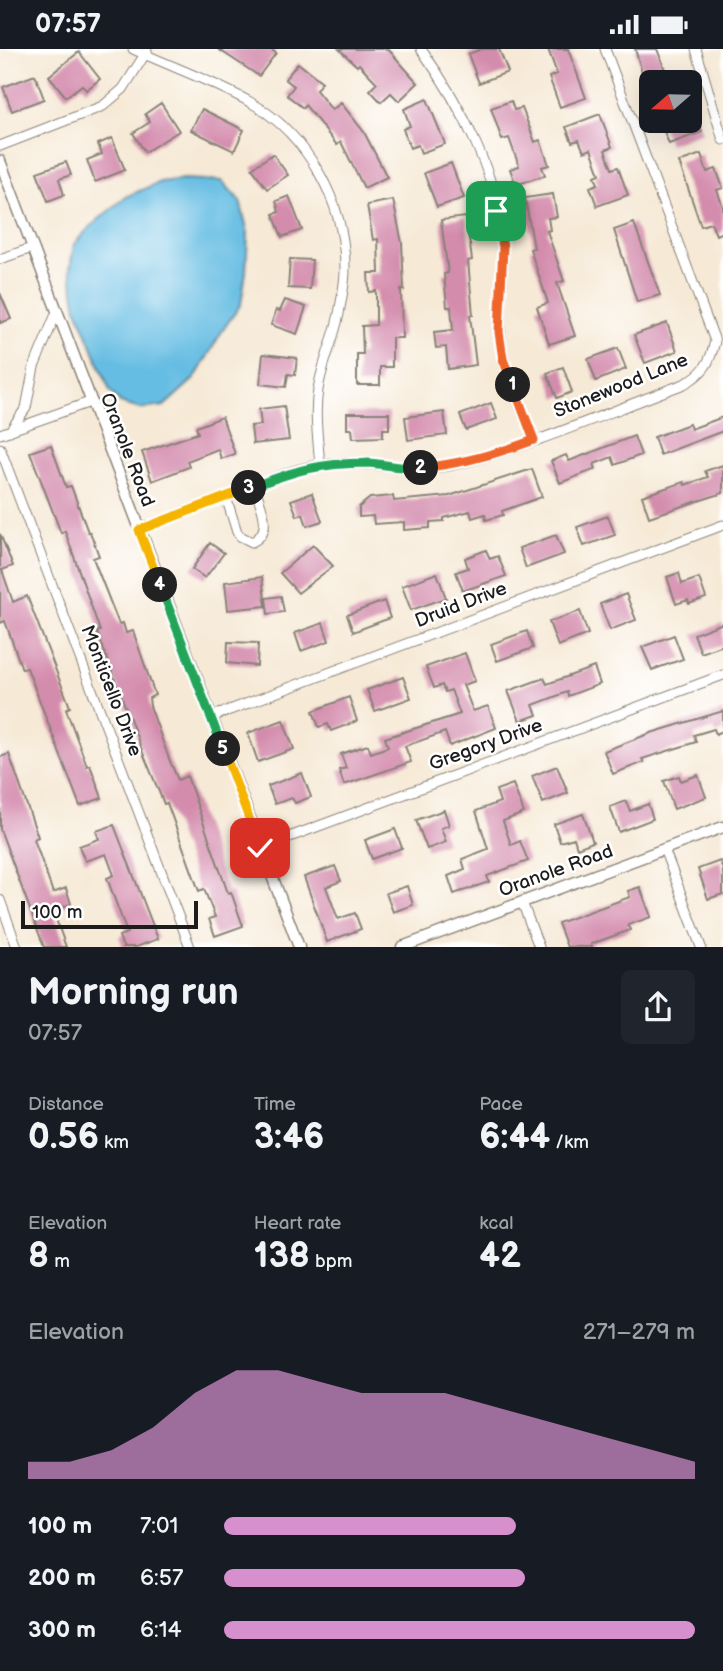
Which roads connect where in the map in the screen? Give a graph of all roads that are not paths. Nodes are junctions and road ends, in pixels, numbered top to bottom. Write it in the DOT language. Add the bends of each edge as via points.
graph roads {
  1 [pos="133,49"];
  2 [pos="421,49"];
  3 [pos="606,49"];
  4 [pos="696,49"];
  5 [pos="147,52"];
  6 [pos="723,140"];
  7 [pos="0,146"];
  8 [pos="0,161"];
  9 [pos="32,248"];
  10 [pos="0,259"];
  11 [pos="56,314"];
  12 [pos="90,402"];
  13 [pos="10,431"];
  14 [pos="0,435"];
  15 [pos="534,440"];
  16 [pos="0,448"];
  17 [pos="320,465"];
  18 [pos="254,486"];
  19 [pos="226,497"];
  20 [pos="723,526"];
  21 [pos="139,530"];
  22 [pos="723,675"];
  23 [pos="211,717"];
  24 [pos="723,828"];
  25 [pos="260,848"];
  26 [pos="664,849"];
  27 [pos="0,900"];
  28 [pos="522,902"];
  29 [pos="18,947"];
  30 [pos="190,947"];
  31 [pos="299,947"];
  32 [pos="402,947"];
  33 [pos="539,947"];
  34 [pos="701,947"];
  1 -- 5 [label="street"];
  2 -- 15 [label="street" via="463,116 489,181 503,247 499,332 503,359"];
  3 -- 15 [label="street, Stonewood Lane" via="715,341 706,369 697,377"];
  4 -- 6 [label="street"];
  5 -- 7 [label="street" via="123,89 103,106"];
  5 -- 17 [label="street" via="251,102 282,126 323,177 343,238 345,272 318,390"];
  8 -- 9 [label="street, Oranole Road"];
  9 -- 10 [label="street"];
  9 -- 11 [label="street, Oranole Road"];
  11 -- 12 [label="street, Oranole Road"];
  11 -- 13 [label="street" via="34,367 26,408"];
  12 -- 13 [label="street"];
  12 -- 21 [label="street, Oranole Road"];
  13 -- 14 [label="street"];
  15 -- 17 [label="street, Stonewood Lane" via="449,465"];
  16 -- 30 [label="street, Monticello Drive"];
  17 -- 18 [label="street, Stonewood Lane"];
  18 -- 19 [label="street, Stonewood Lane"];
  18 -- 19 [label="street" via="265,531 252,541 237,532"];
  19 -- 21 [label="street, Stonewood Lane"];
  20 -- 23 [label="street, Druid Drive"];
  21 -- 23 [label="street, Oranole Road"];
  22 -- 25 [label="street, Gregory Drive"];
  23 -- 25 [label="street, Oranole Road"];
  24 -- 26 [label="street, Oranole Road"];
  25 -- 31 [label="street, Oranole Road"];
  26 -- 28 [label="street, Oranole Road"];
  26 -- 34 [label="street"];
  27 -- 29 [label="street"];
  28 -- 32 [label="street, Oranole Road"];
  28 -- 33 [label="street"];
}
